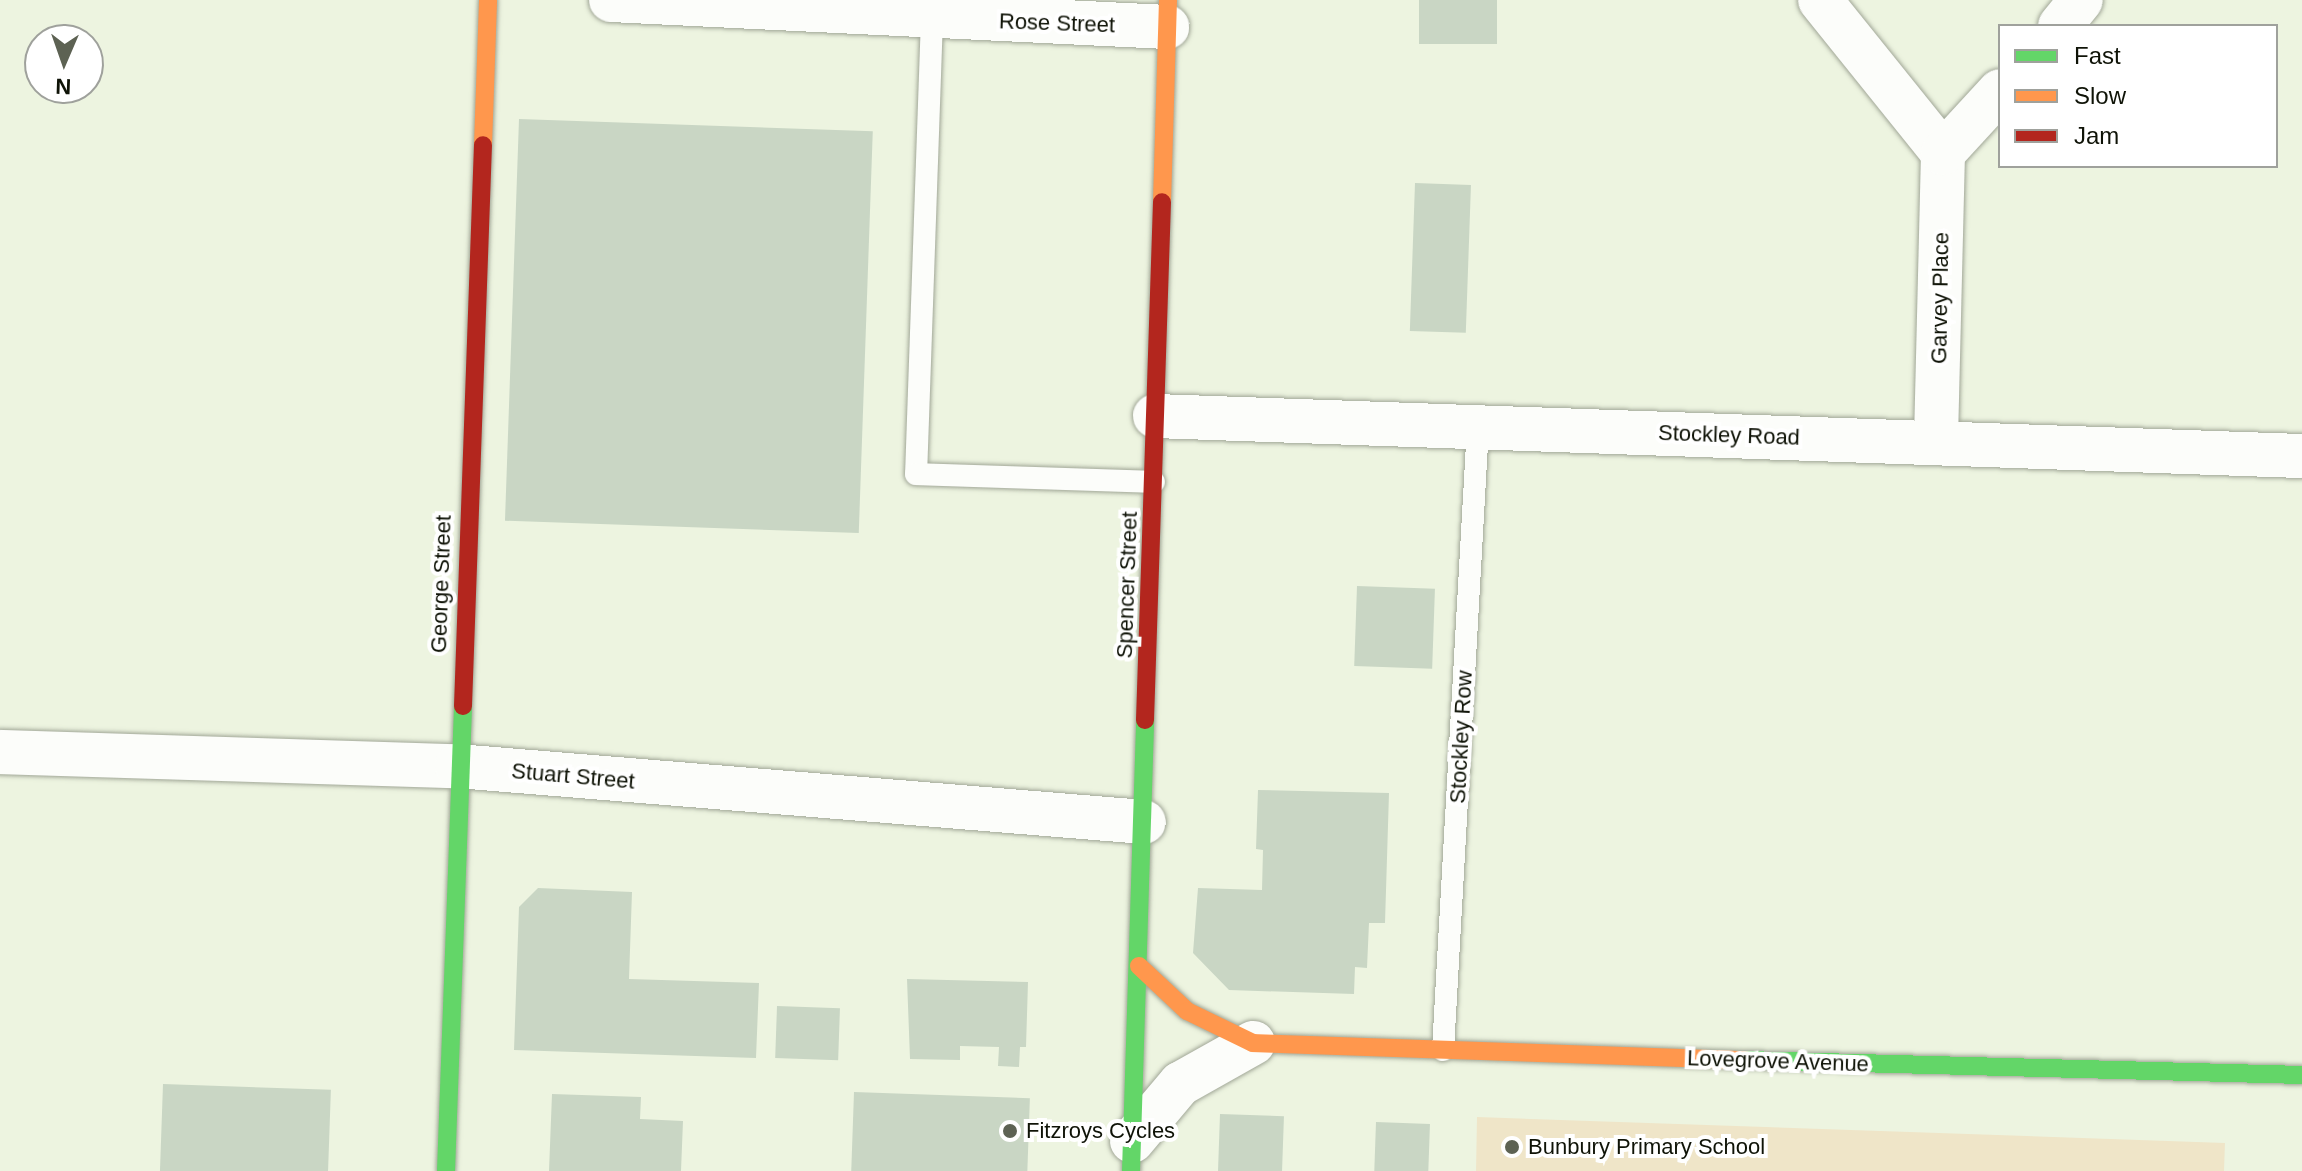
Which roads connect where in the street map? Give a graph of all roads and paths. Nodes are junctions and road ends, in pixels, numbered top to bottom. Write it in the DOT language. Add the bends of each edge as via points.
graph roads {
  1 [pos="488,0"];
  2 [pos="611,0"];
  3 [pos="1820,0"];
  4 [pos="2081,0"];
  5 [pos="1168,13"];
  6 [pos="932,18"];
  7 [pos="2062,24"];
  8 [pos="1998,93"];
  9 [pos="1943,153"];
  10 [pos="1155,416"];
  11 [pos="1478,425"];
  12 [pos="1936,443"];
  13 [pos="2302,456"];
  14 [pos="1154,482"];
  15 [pos="0,752"];
  16 [pos="457,766"];
  17 [pos="1144,822"];
  18 [pos="1139,966"];
  19 [pos="1253,1043"];
  20 [pos="1443,1050"];
  21 [pos="2302,1075"];
  22 [pos="1132,1156"];
  23 [pos="446,1171"];
  1 -- 16 [label="street, George Street"];
  2 -- 6 [label="street, Rose Street"];
  3 -- 9 [label="street"];
  4 -- 7 [label="street"];
  5 -- 6 [label="street, Rose Street"];
  5 -- 10 [label="street, Spencer Street"];
  6 -- 14 [label="lane" via="916,474"];
  8 -- 9 [label="street"];
  9 -- 12 [label="street, Garvey Place"];
  10 -- 11 [label="street, Stockley Road"];
  10 -- 14 [label="street, Spencer Street"];
  11 -- 12 [label="street, Stockley Road"];
  11 -- 20 [label="lane, Stockley Row"];
  12 -- 13 [label="street, Stockley Road"];
  14 -- 17 [label="street, Spencer Street"];
  15 -- 16 [label="street, Stuart Street"];
  16 -- 17 [label="street, Stuart Street"];
  16 -- 23 [label="street, George Street"];
  17 -- 18 [label="street, Spencer Street"];
  18 -- 19 [label="street, Lovegrove Avenue" via="1187,1011"];
  18 -- 22 [label="street, Spencer Street"];
  19 -- 20 [label="street, Lovegrove Avenue"];
  19 -- 22 [label="street" via="1180,1084"];
  20 -- 21 [label="street, Lovegrove Avenue" via="2260,1078"];
}
